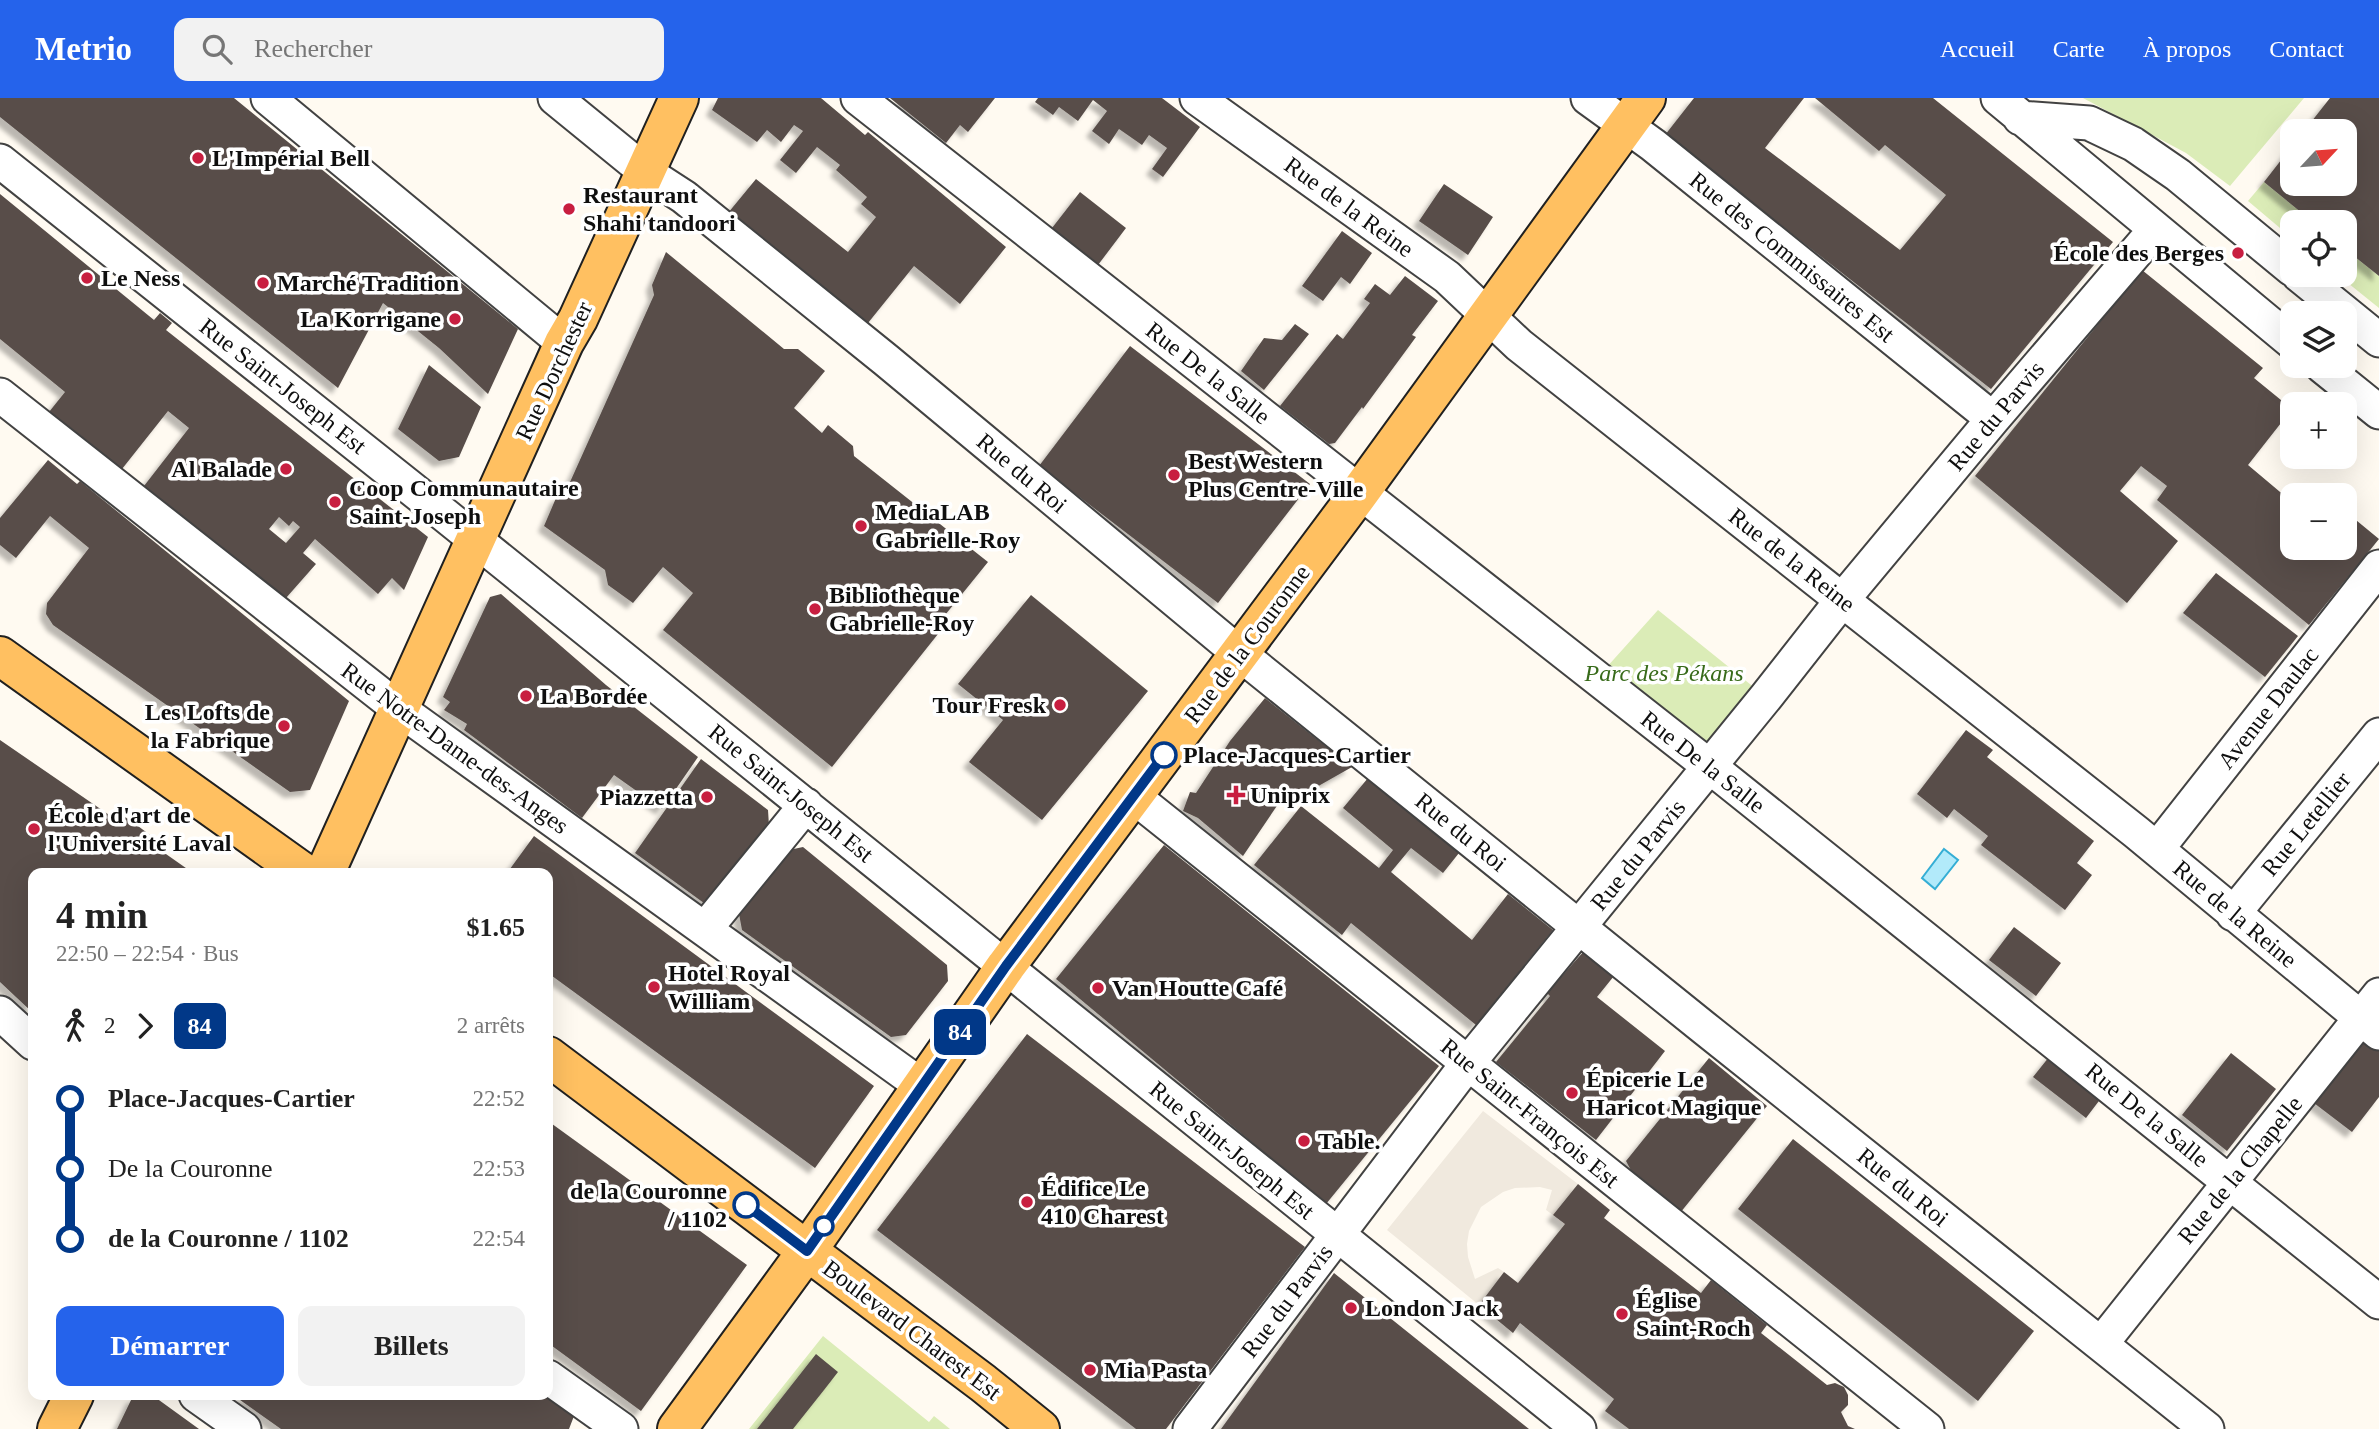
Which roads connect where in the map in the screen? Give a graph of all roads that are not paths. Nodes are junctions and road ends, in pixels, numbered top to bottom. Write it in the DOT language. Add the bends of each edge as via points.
graph roads {
  1 [pos="268,98"];
  2 [pos="555,98"];
  3 [pos="679,98"];
  4 [pos="858,98"];
  5 [pos="1197,98"];
  6 [pos="1587,98"];
  7 [pos="2009,108"];
  8 [pos="1636,112"];
  9 [pos="0,161"];
  10 [pos="646,173"];
  11 [pos="2155,230"];
  12 [pos="2280,259"];
  13 [pos="2314,287"];
  14 [pos="1488,314"];
  15 [pos="2280,332"];
  16 [pos="2379,340"];
  17 [pos="564,344"];
  18 [pos="2337,378"];
  19 [pos="0,395"];
  20 [pos="2379,412"];
  21 [pos="1993,419"];
  22 [pos="1360,492"];
  23 [pos="476,540"];
  24 [pos="2379,567"];
  25 [pos="1843,599"];
  26 [pos="1240,654"];
  27 [pos="0,656"];
  28 [pos="398,709"];
  29 [pos="2379,735"];
  30 [pos="1709,766"];
  31 [pos="1133,796"];
  32 [pos="806,805"];
  33 [pos="2157,849"];
  34 [pos="297,868"];
  35 [pos="327,868"];
  36 [pos="2233,914"];
  37 [pos="1579,928"];
  38 [pos="705,929"];
  39 [pos="1006,966"];
  40 [pos="0,1013"];
  41 [pos="2373,1016"];
  42 [pos="28,1038"];
  43 [pos="553,1060"];
  44 [pos="1468,1063"];
  45 [pos="922,1086"];
  46 [pos="2231,1182"];
  47 [pos="1336,1235"];
  48 [pos="807,1251"];
  49 [pos="2379,1302"];
  50 [pos="2101,1344"];
  51 [pos="553,1381"];
  52 [pos="72,1400"];
  53 [pos="203,1400"];
  54 [pos="57,1429"];
  55 [pos="244,1429"];
  56 [pos="621,1429"];
  57 [pos="677,1429"];
  58 [pos="1040,1429"];
  59 [pos="1190,1429"];
  60 [pos="1579,1429"];
  61 [pos="1927,1429"];
  62 [pos="2207,1429"];
  1 -- 17 [label="street"];
  2 -- 10 [label="street, Rue du Roi"];
  3 -- 10 [label="main road, Rue Dorchester"];
  4 -- 22 [label="street, Rue De la Salle"];
  5 -- 14 [label="street, Rue de la Reine" via="1447,277"];
  6 -- 8 [label="street, Rue des Commissaires Est"];
  7 -- 11 [label="street"];
  7 -- 12 [label="street" via="2089,123 2133,144"];
  8 -- 14 [label="main road, Rue de la Couronne"];
  8 -- 21 [label="street, Rue des Commissaires Est" via="1653,145"];
  9 -- 23 [label="street, Rue Saint-Joseph Est"];
  10 -- 17 [label="main road, Rue Dorchester"];
  10 -- 26 [label="street, Rue du Roi" via="695,206"];
  11 -- 15 [label="street"];
  11 -- 21 [label="street, Rue du Parvis"];
  13 -- 16 [label="street"];
  14 -- 22 [label="main road, Rue de la Couronne"];
  14 -- 25 [label="street, Rue de la Reine" via="1519,345"];
  17 -- 23 [label="main road, Rue Dorchester"];
  18 -- 20 [label="street"];
  19 -- 28 [label="street, Rue Notre-Dame-des-Anges"];
  21 -- 25 [label="street, Rue du Parvis"];
  22 -- 26 [label="main road, Rue de la Couronne"];
  22 -- 30 [label="street, Rue De la Salle"];
  23 -- 28 [label="main road, Rue Dorchester"];
  23 -- 32 [label="street, Rue Saint-Joseph Est"];
  24 -- 33 [label="street, Avenue Daulac"];
  25 -- 30 [label="street, Rue du Parvis"];
  25 -- 33 [label="street, Rue de la Reine"];
  26 -- 31 [label="main road, Rue de la Couronne"];
  26 -- 37 [label="street, Rue du Roi"];
  27 -- 34 [label="main road"];
  28 -- 35 [label="main road, Rue Dorchester"];
  28 -- 38 [label="street, Rue Notre-Dame-des-Anges"];
  29 -- 36 [label="street, Rue Letellier"];
  30 -- 37 [label="street, Rue du Parvis"];
  30 -- 46 [label="street, Rue De la Salle"];
  31 -- 39 [label="main road, Rue de la Couronne"];
  31 -- 44 [label="street, Rue Saint-François Est"];
  32 -- 38 [label="street"];
  32 -- 39 [label="street, Rue Saint-Joseph Est"];
  33 -- 36 [label="street, Rue de la Reine"];
  36 -- 41 [label="street, Rue de la Reine"];
  37 -- 44 [label="street, Rue du Parvis"];
  37 -- 50 [label="street, Rue du Roi"];
  38 -- 45 [label="street, Rue Notre-Dame-des-Anges"];
  39 -- 45 [label="main road, Rue de la Couronne"];
  39 -- 47 [label="street, Rue Saint-Joseph Est"];
  40 -- 42 [label="street"];
  41 -- 46 [label="street, Rue de la Chapelle"];
  43 -- 48 [label="main road, Boulevard Charest Est"];
  44 -- 47 [label="street, Rue du Parvis"];
  44 -- 61 [label="street, Rue Saint-François Est"];
  45 -- 48 [label="main road, Rue de la Couronne"];
  46 -- 49 [label="street, Rue De la Salle"];
  46 -- 50 [label="street, Rue de la Chapelle"];
  47 -- 59 [label="street, Rue du Parvis"];
  47 -- 60 [label="street, Rue Saint-Joseph Est"];
  48 -- 57 [label="main road, Rue de la Couronne"];
  48 -- 58 [label="main road, Boulevard Charest Est"];
  50 -- 62 [label="street, Rue du Roi"];
  51 -- 56 [label="street"];
  52 -- 54 [label="main road"];
  53 -- 55 [label="street"];
}
